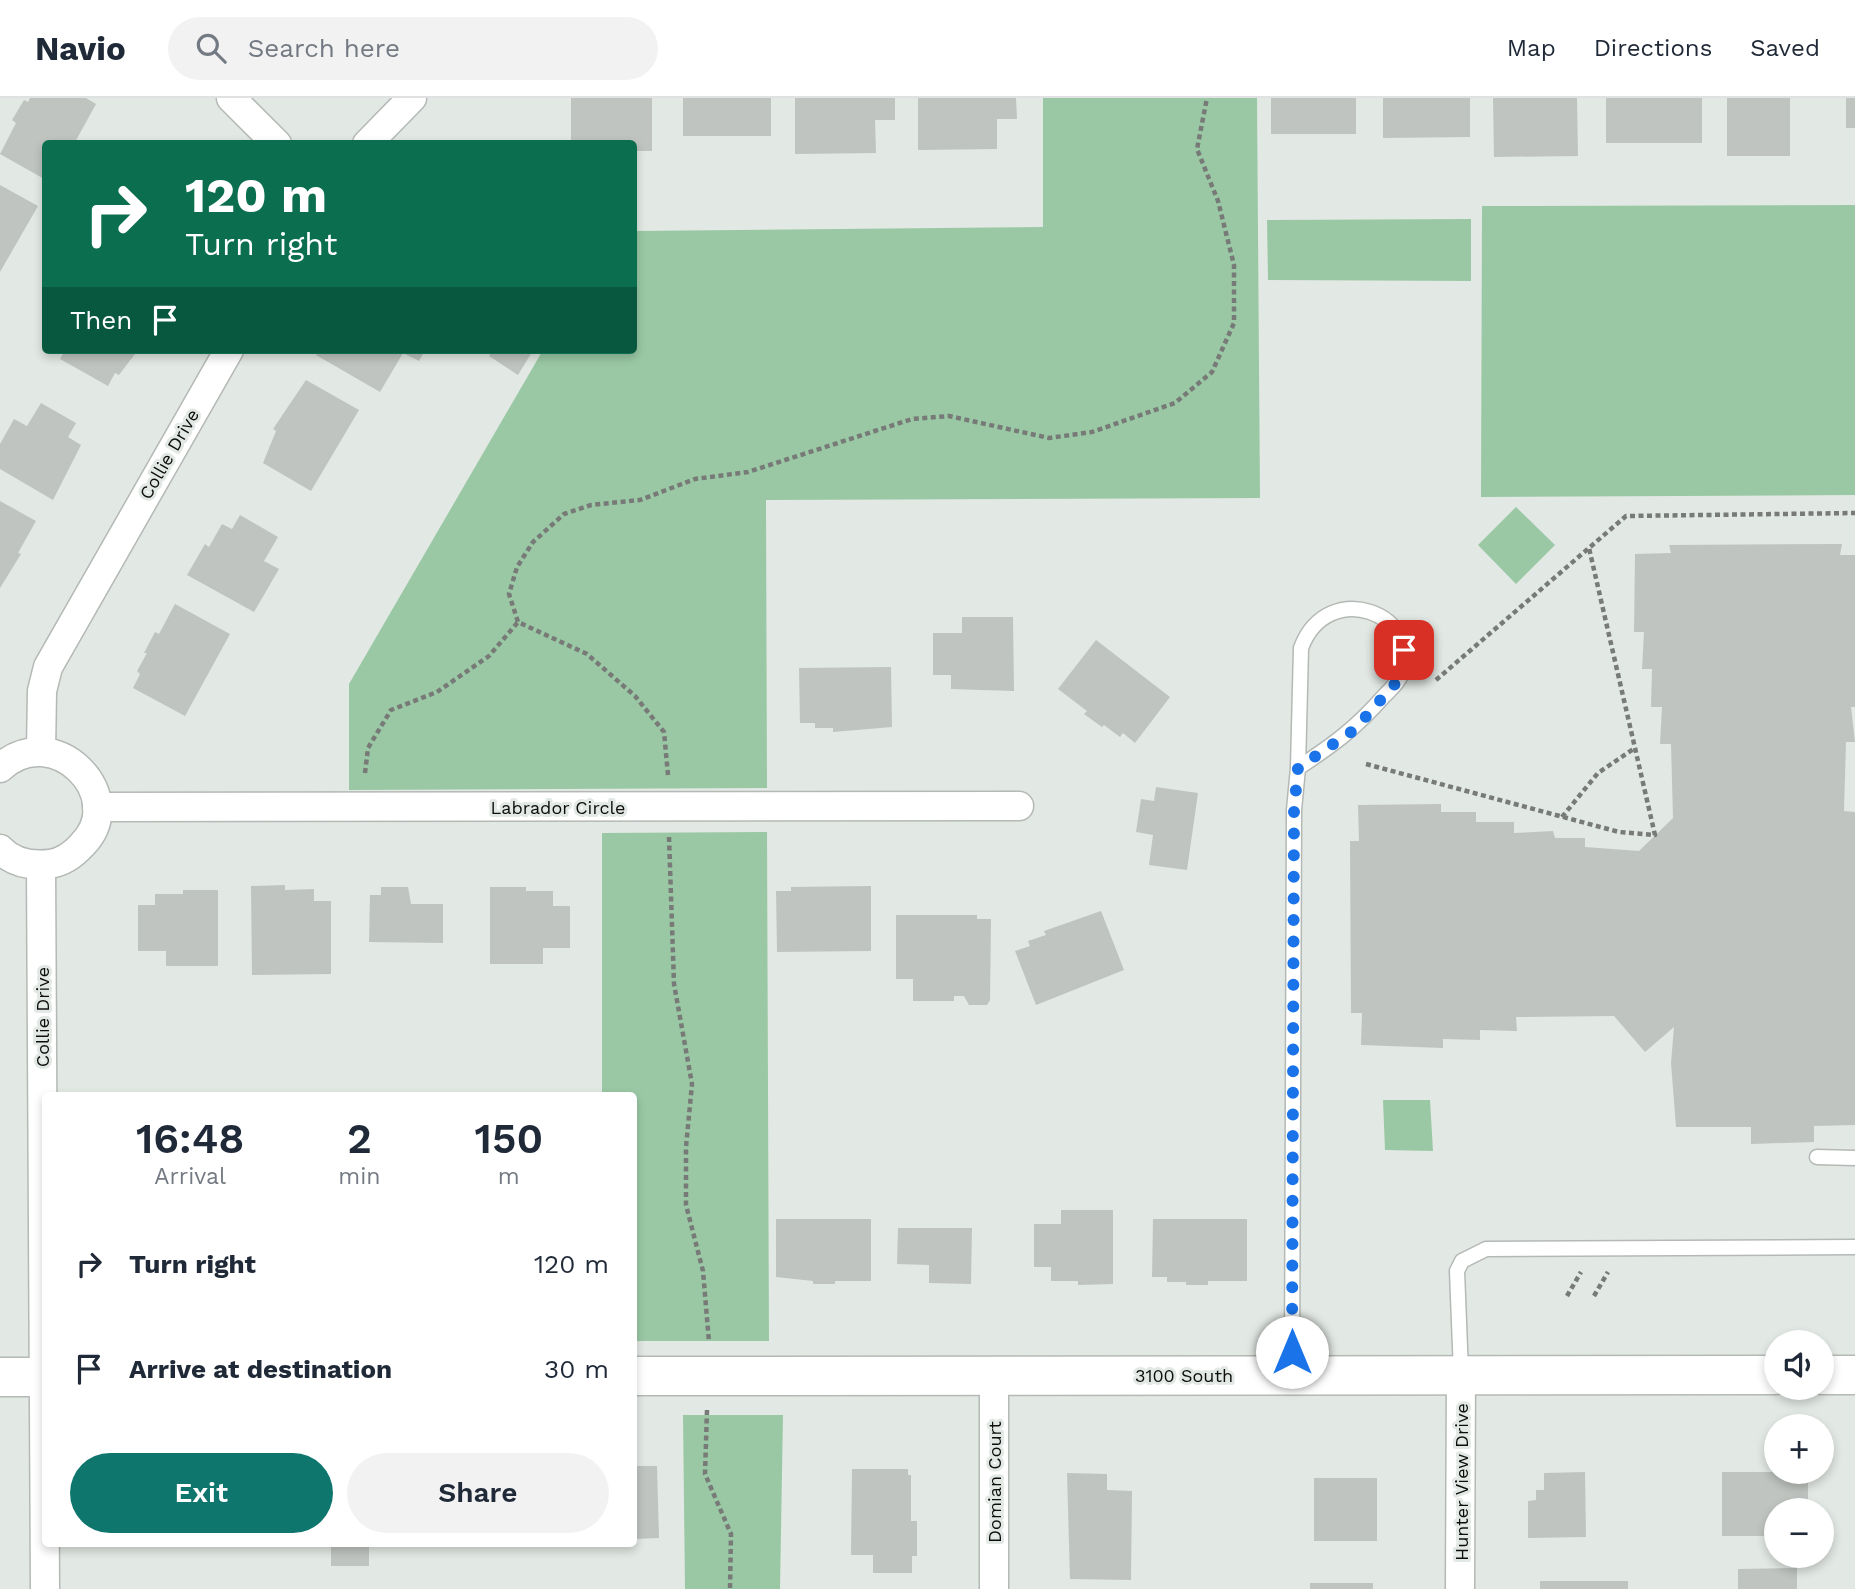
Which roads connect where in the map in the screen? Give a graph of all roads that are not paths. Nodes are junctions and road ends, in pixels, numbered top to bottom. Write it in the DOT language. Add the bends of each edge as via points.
graph roads {
  1 [pos="231,98"];
  2 [pos="412,98"];
  3 [pos="273,140"];
  4 [pos="371,140"];
  5 [pos="227,354"];
  6 [pos="41,751"];
  7 [pos="0,768"];
  8 [pos="1298,768"];
  9 [pos="1019,806"];
  10 [pos="97,807"];
  11 [pos="0,849"];
  12 [pos="41,865"];
  13 [pos="43,1092"];
  14 [pos="1816,1157"];
  15 [pos="1855,1158"];
  16 [pos="1855,1247"];
  17 [pos="1292,1375"];
  18 [pos="1461,1375"];
  19 [pos="1764,1375"];
  20 [pos="1834,1375"];
  21 [pos="1855,1375"];
  22 [pos="637,1376"];
  23 [pos="994,1376"];
  24 [pos="0,1377"];
  25 [pos="42,1377"];
  26 [pos="45,1547"];
  27 [pos="45,1589"];
  28 [pos="995,1589"];
  29 [pos="1460,1589"];
  1 -- 3 [label="street"];
  2 -- 4 [label="street"];
  5 -- 6 [label="street, Collie Drive" via="48,667 41,706"];
  6 -- 7 [label="street" via="23,754"];
  6 -- 10 [label="street" via="58,754 86,775"];
  8 -- 8 [label="lane" via="1354,730 1401,677 1404,650 1399,637 1369,610 1355,607 1326,614 1306,634 1301,648"];
  8 -- 17 [label="lane" via="1294,810"];
  9 -- 10 [label="street, Labrador Circle"];
  10 -- 12 [label="street" via="86,842 73,855"];
  11 -- 12 [label="street" via="21,863"];
  12 -- 13 [label="street, Collie Drive"];
  14 -- 15 [label="lane"];
  16 -- 18 [label="lane" via="1486,1249 1462,1261 1457,1271"];
  17 -- 18 [label="main road, 3100 South"];
  17 -- 23 [label="main road, 3100 South"];
  18 -- 19 [label="main road, 3100 South"];
  18 -- 29 [label="street, Hunter View Drive"];
  20 -- 21 [label="main road"];
  22 -- 23 [label="main road, 3100 South"];
  23 -- 28 [label="street, Domian Court"];
  24 -- 25 [label="main road"];
  26 -- 27 [label="street, Collie Drive"];
}
